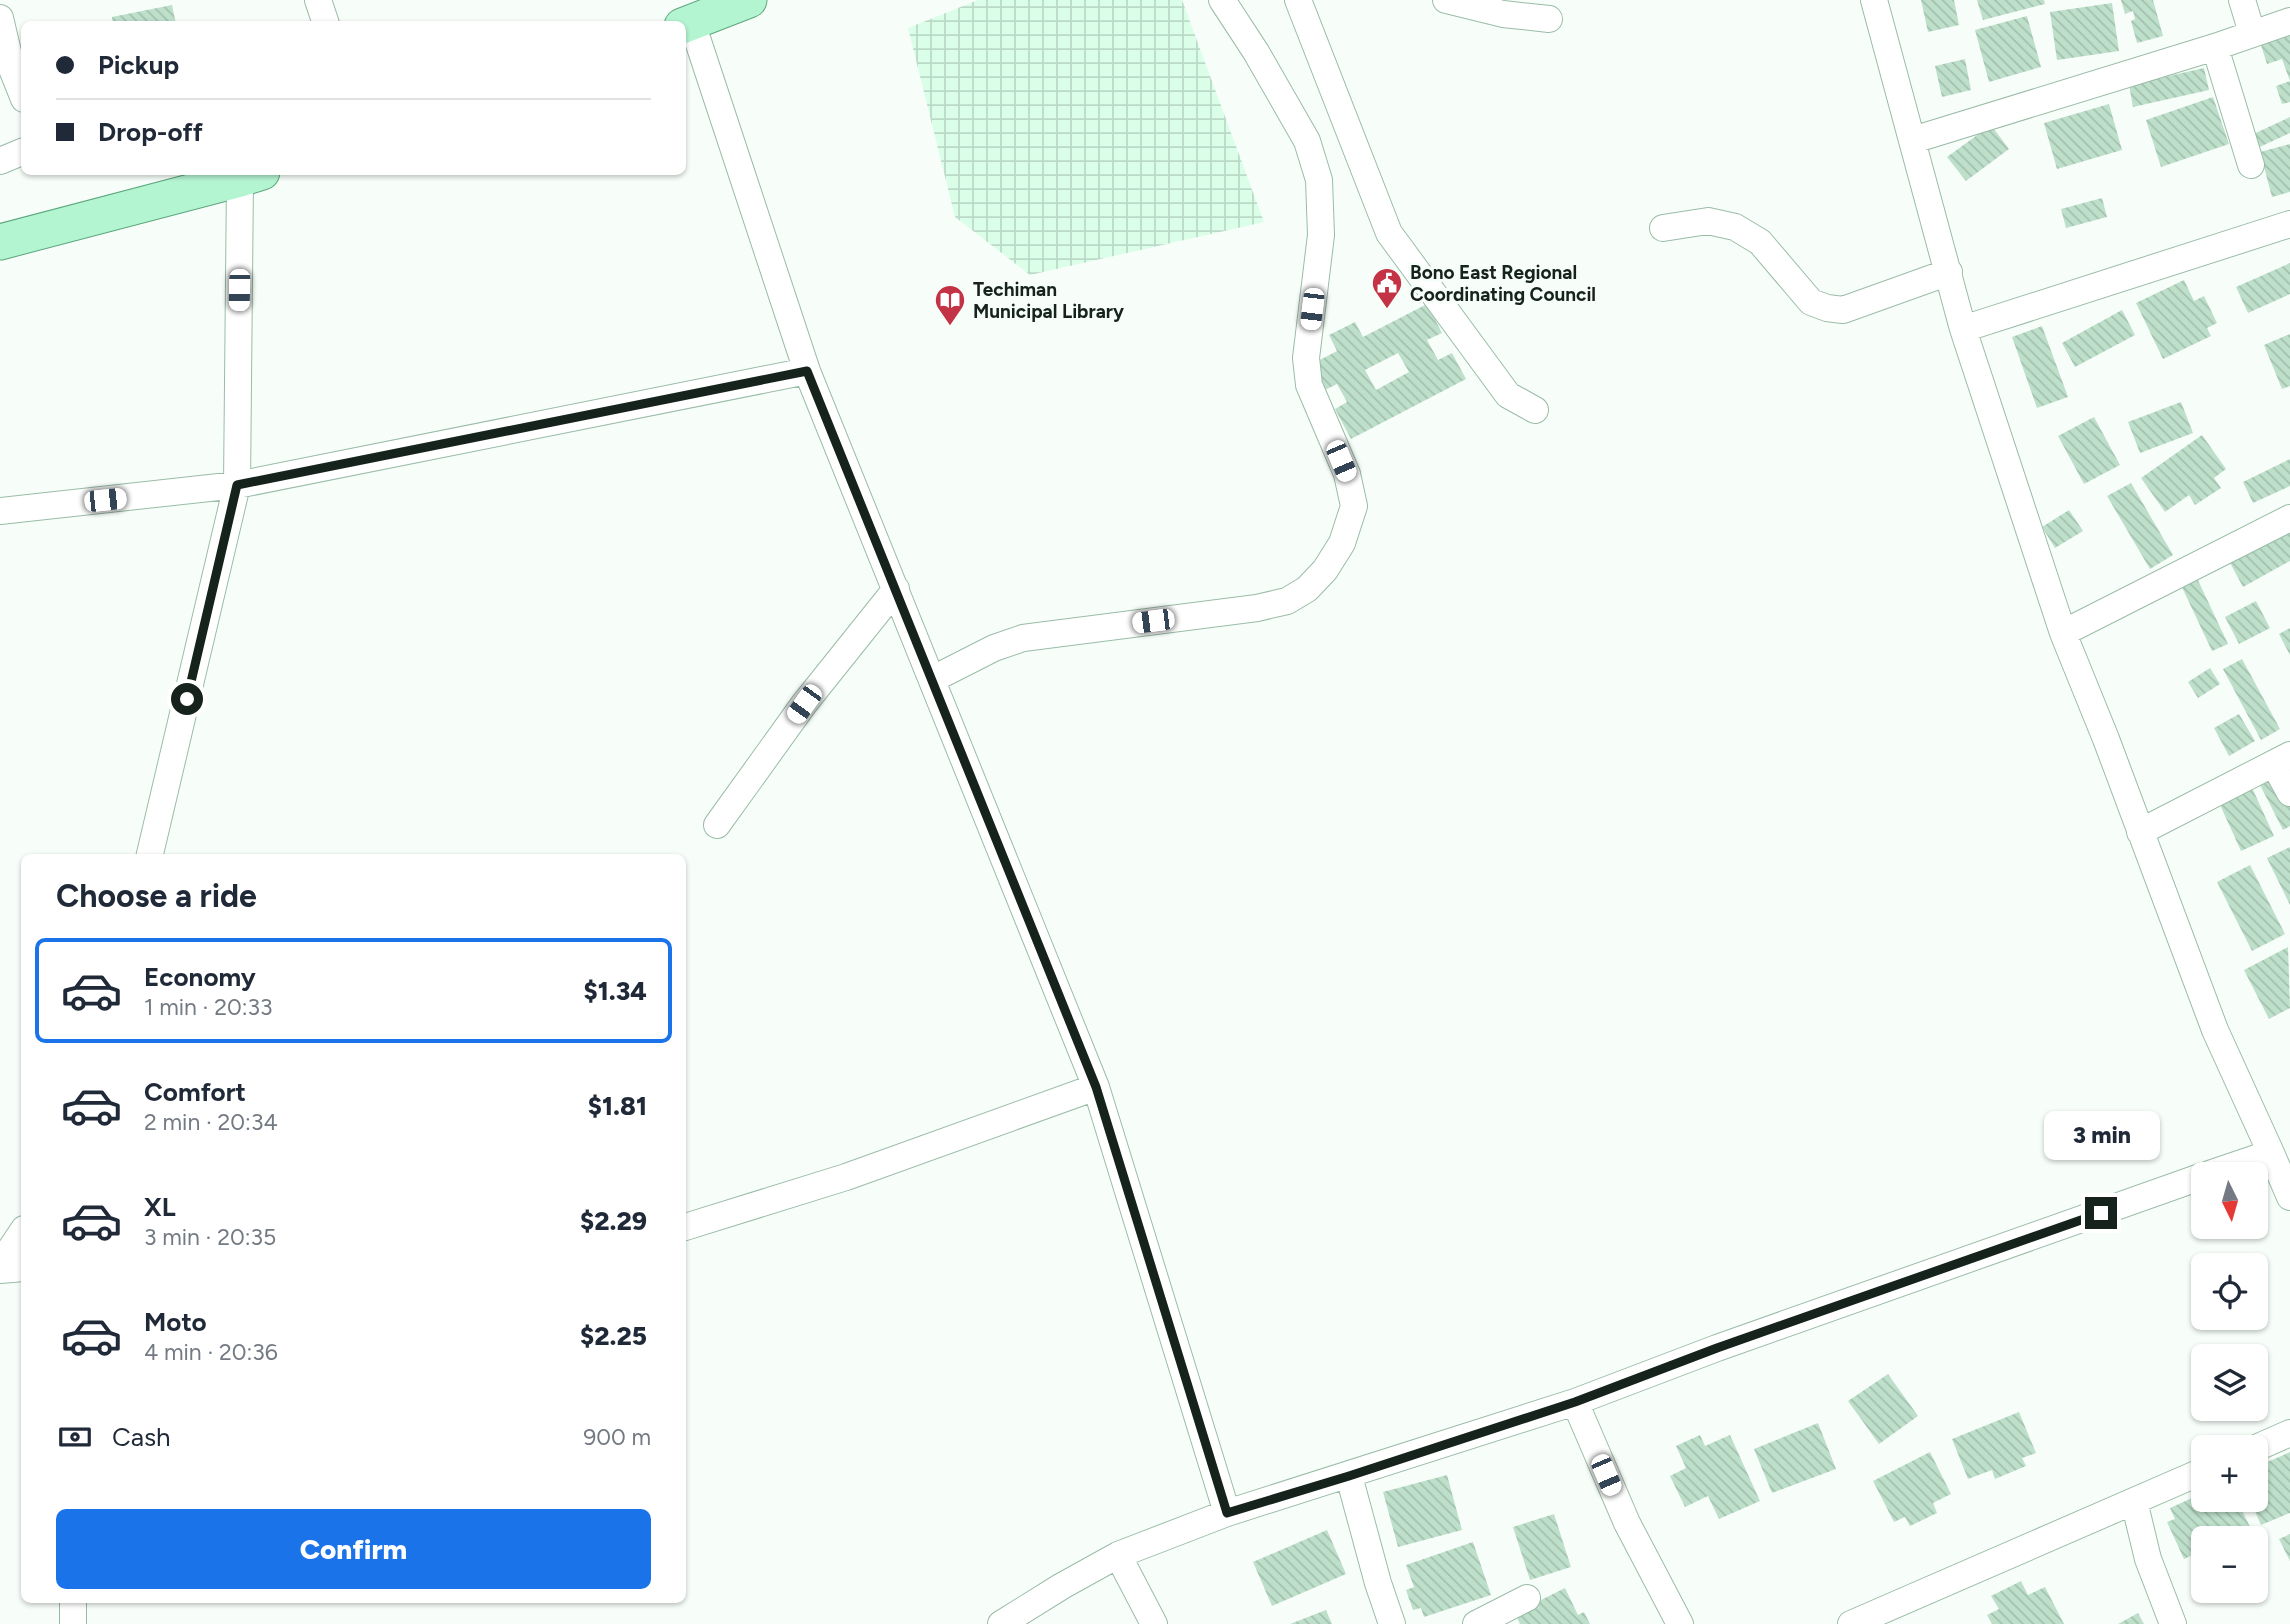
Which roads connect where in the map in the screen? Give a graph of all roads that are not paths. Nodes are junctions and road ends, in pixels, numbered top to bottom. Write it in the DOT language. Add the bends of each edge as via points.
graph roads {
  1 [pos="318,0"];
  2 [pos="749,0"];
  3 [pos="1222,0"];
  4 [pos="1298,0"];
  5 [pos="1446,0"];
  6 [pos="1874,0"];
  7 [pos="2242,0"];
  8 [pos="0,18"];
  9 [pos="1549,19"];
  10 [pos="325,21"];
  11 [pos="2290,21"];
  12 [pos="687,25"];
  13 [pos="2252,33"];
  14 [pos="2214,47"];
  15 [pos="21,92"];
  16 [pos="1913,140"];
  17 [pos="21,152"];
  18 [pos="0,161"];
  19 [pos="2251,165"];
  20 [pos="251,175"];
  21 [pos="2290,224"];
  22 [pos="1664,228"];
  23 [pos="0,242"];
  24 [pos="1949,272"];
  25 [pos="1963,328"];
  26 [pos="807,371"];
  27 [pos="1535,410"];
  28 [pos="237,485"];
  29 [pos="0,511"];
  30 [pos="2290,518"];
  31 [pos="896,589"];
  32 [pos="2063,633"];
  33 [pos="933,679"];
  34 [pos="2282,759"];
  35 [pos="2290,793"];
  36 [pos="717,825"];
  37 [pos="2140,831"];
  38 [pos="150,854"];
  39 [pos="1096,1087"];
  40 [pos="2271,1153"];
  41 [pos="2244,1162"];
  42 [pos="2191,1180"];
  43 [pos="2290,1197"];
  44 [pos="686,1227"];
  45 [pos="21,1234"];
  46 [pos="0,1267"];
  47 [pos="21,1268"];
  48 [pos="1575,1402"];
  49 [pos="2290,1433"];
  50 [pos="2268,1443"];
  51 [pos="1349,1476"];
  52 [pos="2191,1476"];
  53 [pos="2134,1501"];
  54 [pos="1227,1513"];
  55 [pos="1118,1555"];
  56 [pos="1527,1598"];
  57 [pos="73,1603"];
  58 [pos="72,1624"];
  59 [pos="1001,1624"];
  60 [pos="1154,1624"];
  61 [pos="1392,1624"];
  62 [pos="1476,1624"];
  63 [pos="1680,1624"];
  64 [pos="1852,1624"];
  65 [pos="2173,1624"];
  1 -- 10 [label="street"];
  2 -- 12 [label="main road"];
  3 -- 33 [label="street" via="1307,141 1319,180 1321,235 1306,358 1310,385 1347,474 1354,506 1342,543 1307,589 1287,601 1023,638"];
  4 -- 27 [label="street" via="1389,233 1508,395"];
  5 -- 9 [label="street"];
  6 -- 16 [label="street"];
  7 -- 13 [label="street"];
  8 -- 15 [label="street"];
  11 -- 13 [label="street"];
  12 -- 26 [label="street"];
  13 -- 14 [label="street"];
  14 -- 16 [label="street"];
  14 -- 19 [label="street"];
  16 -- 24 [label="street"];
  17 -- 18 [label="street"];
  20 -- 23 [label="main road"];
  20 -- 28 [label="street"];
  21 -- 25 [label="street"];
  22 -- 24 [label="street" via="1709,221 1735,228 1760,242 1811,302 1827,308 1843,310"];
  24 -- 25 [label="street"];
  25 -- 32 [label="street"];
  26 -- 28 [label="street"];
  26 -- 31 [label="street"];
  28 -- 29 [label="street"];
  28 -- 38 [label="street"];
  30 -- 32 [label="street"];
  31 -- 33 [label="street"];
  31 -- 36 [label="street" via="804,704"];
  32 -- 37 [label="street"];
  33 -- 39 [label="street"];
  34 -- 35 [label="street"];
  34 -- 37 [label="street"];
  37 -- 40 [label="street" via="2215,1030"];
  39 -- 44 [label="street" via="846,1177"];
  39 -- 54 [label="street"];
  40 -- 41 [label="street"];
  40 -- 43 [label="street"];
  42 -- 48 [label="street"];
  45 -- 46 [label="street"];
  46 -- 47 [label="street"];
  48 -- 51 [label="street"];
  48 -- 63 [label="street" via="1627,1523"];
  49 -- 50 [label="street"];
  51 -- 54 [label="street"];
  51 -- 61 [label="street"];
  52 -- 53 [label="street"];
  53 -- 64 [label="street"];
  53 -- 65 [label="street" via="2148,1559"];
  54 -- 55 [label="street"];
  55 -- 59 [label="street"];
  55 -- 60 [label="street"];
  56 -- 62 [label="street"];
  57 -- 58 [label="street"];
}
